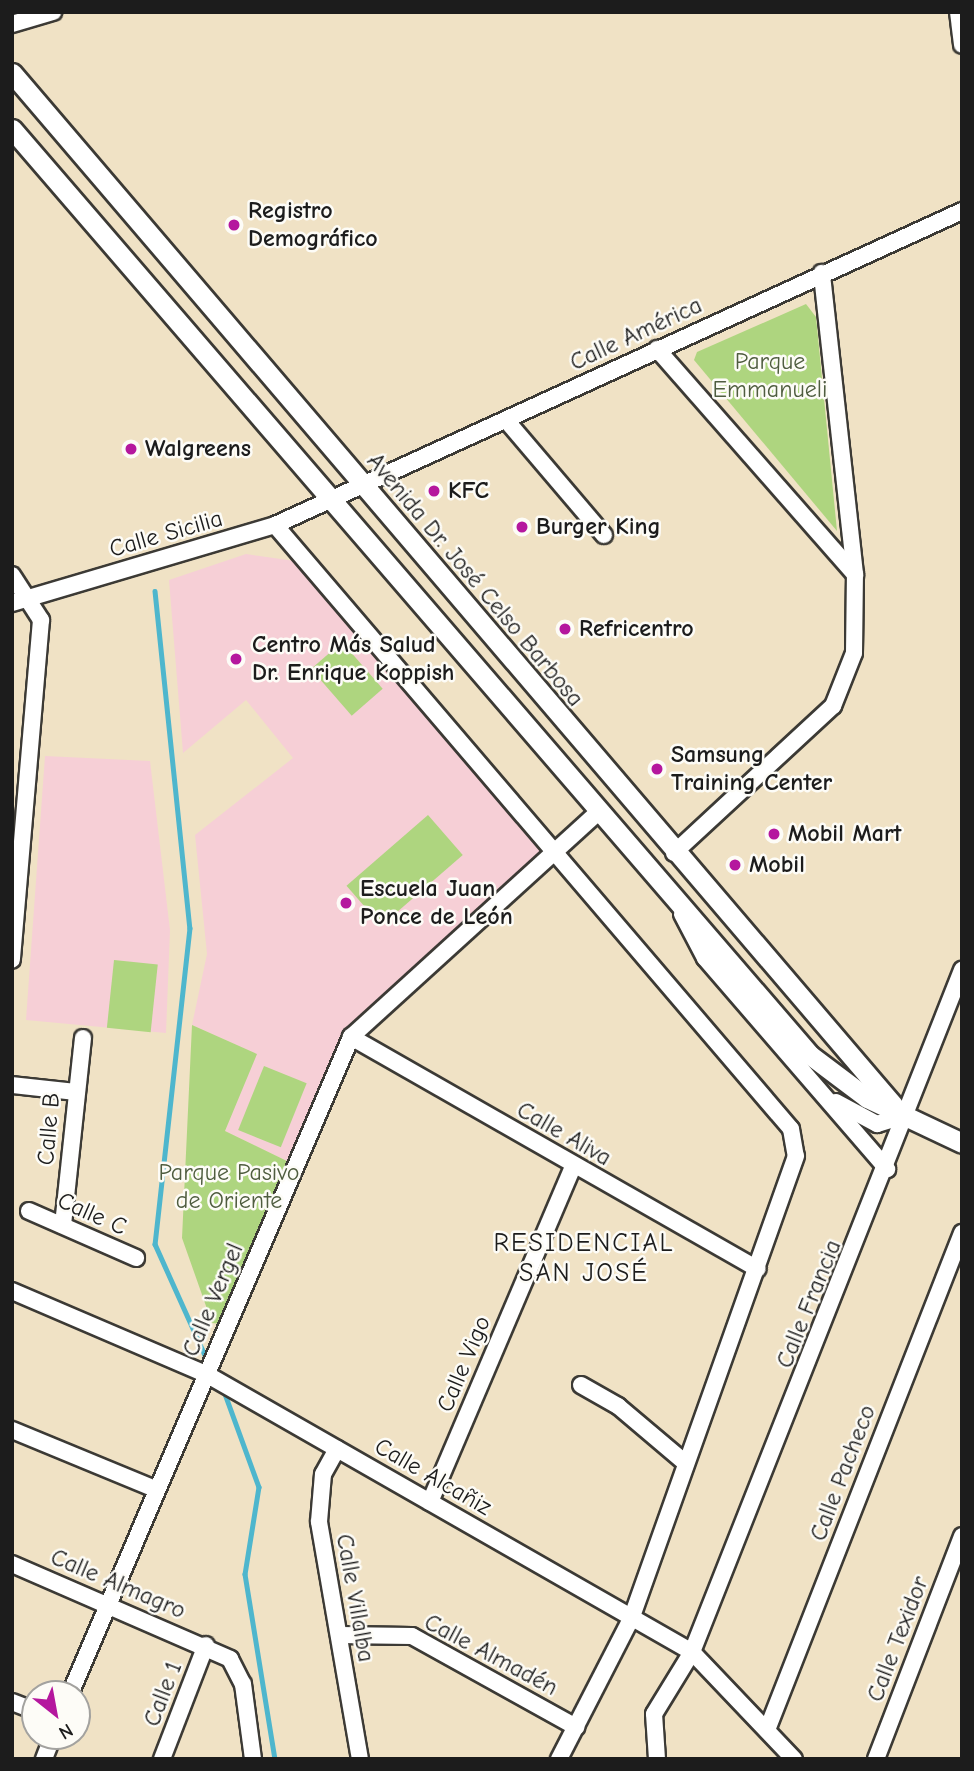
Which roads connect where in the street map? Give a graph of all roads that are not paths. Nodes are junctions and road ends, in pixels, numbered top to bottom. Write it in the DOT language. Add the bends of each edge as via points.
graph roads {
  1 [pos="53,12"];
  2 [pos="958,12"];
  3 [pos="12,24"];
  4 [pos="962,45"];
  5 [pos="12,74"];
  6 [pos="12,129"];
  7 [pos="962,211"];
  8 [pos="822,273"];
  9 [pos="657,349"];
  10 [pos="506,420"];
  11 [pos="364,485"];
  12 [pos="331,501"];
  13 [pos="275,525"];
  14 [pos="604,535"];
  15 [pos="855,574"];
  16 [pos="12,575"];
  17 [pos="31,597"];
  18 [pos="12,603"];
  19 [pos="597,813"];
  20 [pos="556,852"];
  21 [pos="674,853"];
  22 [pos="677,905"];
  23 [pos="12,960"];
  24 [pos="962,970"];
  25 [pos="956,1000"];
  26 [pos="351,1037"];
  27 [pos="83,1038"];
  28 [pos="12,1085"];
  29 [pos="75,1092"];
  30 [pos="824,1095"];
  31 [pos="903,1116"];
  32 [pos="962,1143"];
  33 [pos="573,1166"];
  34 [pos="887,1169"];
  35 [pos="29,1211"];
  36 [pos="63,1225"];
  37 [pos="962,1233"];
  38 [pos="136,1258"];
  39 [pos="757,1269"];
  40 [pos="12,1291"];
  41 [pos="206,1374"];
  42 [pos="581,1385"];
  43 [pos="12,1430"];
  44 [pos="337,1448"];
  45 [pos="683,1461"];
  46 [pos="155,1489"];
  47 [pos="430,1502"];
  48 [pos="962,1536"];
  49 [pos="12,1564"];
  50 [pos="110,1605"];
  51 [pos="632,1617"];
  52 [pos="339,1635"];
  53 [pos="206,1645"];
  54 [pos="692,1652"];
  55 [pos="76,1680"];
  56 [pos="576,1727"];
  57 [pos="767,1730"];
  58 [pos="162,1759"];
  59 [pos="253,1759"];
  60 [pos="360,1759"];
  61 [pos="559,1759"];
  62 [pos="657,1759"];
  63 [pos="794,1759"];
  64 [pos="876,1759"];
  1 -- 3 [label="street"];
  2 -- 4 [label="street"];
  5 -- 11 [label="main road, Avenida Dr. José Celso Barbosa"];
  6 -- 12 [label="main road, Avenida Dr. José Celso Barbosa"];
  7 -- 8 [label="street, Calle América"];
  8 -- 9 [label="street, Calle América"];
  8 -- 15 [label="street"];
  9 -- 10 [label="street, Calle América"];
  9 -- 15 [label="street"];
  10 -- 11 [label="street, Calle América"];
  10 -- 14 [label="street"];
  11 -- 12 [label="street, Calle América"];
  11 -- 21 [label="main road, Avenida Dr. José Celso Barbosa"];
  12 -- 13 [label="street, Calle Sicilia"];
  12 -- 19 [label="main road, Avenida Dr. José Celso Barbosa"];
  13 -- 17 [label="street, Calle Sicilia"];
  13 -- 20 [label="street"];
  15 -- 21 [label="street" via="854,653 833,706"];
  16 -- 17 [label="street"];
  17 -- 18 [label="street, Calle Sicilia"];
  17 -- 23 [label="street" via="41,620"];
  19 -- 20 [label="street, Calle Vergel"];
  19 -- 22 [label="main road, Avenida Dr. José Celso Barbosa"];
  20 -- 26 [label="street, Calle Vergel"];
  20 -- 39 [label="street" via="791,1129 796,1156"];
  21 -- 31 [label="main road, Avenida Dr. José Celso Barbosa"];
  22 -- 30 [label="street" via="705,958"];
  22 -- 31 [label="main road, Avenida Dr. José Celso Barbosa" via="810,1055 839,1082"];
  24 -- 25 [label="street, Calle Francia"];
  25 -- 31 [label="street, Calle Francia"];
  26 -- 33 [label="street, Calle Aliva"];
  26 -- 41 [label="street, Calle Vergel"];
  27 -- 29 [label="street, Calle B"];
  28 -- 29 [label="street"];
  29 -- 36 [label="street, Calle B"];
  30 -- 31 [label="street" via="877,1124"];
  30 -- 34 [label="street"];
  31 -- 32 [label="main road, Avenida Dr. José Celso Barbosa"];
  31 -- 34 [label="street, Calle Francia"];
  33 -- 39 [label="street, Calle Aliva"];
  33 -- 47 [label="street, Calle Vigo"];
  34 -- 54 [label="street, Calle Francia"];
  35 -- 36 [label="street, Calle C"];
  36 -- 38 [label="street, Calle C"];
  37 -- 57 [label="street, Calle Pacheco"];
  39 -- 45 [label="street"];
  40 -- 41 [label="street, Calle Alcañiz"];
  41 -- 44 [label="street, Calle Alcañiz"];
  41 -- 46 [label="street, Calle Vergel"];
  42 -- 45 [label="street" via="618,1406"];
  43 -- 46 [label="street"];
  44 -- 47 [label="street, Calle Alcañiz"];
  44 -- 52 [label="street, Calle Villalba" via="323,1474 319,1522"];
  45 -- 51 [label="street"];
  46 -- 50 [label="street, Calle Vergel"];
  47 -- 51 [label="street, Calle Alcañiz"];
  48 -- 64 [label="street, Calle Texidor"];
  49 -- 50 [label="street, Calle Almagro"];
  50 -- 53 [label="street, Calle Almagro"];
  50 -- 55 [label="street, Calle Vergel"];
  51 -- 54 [label="street, Calle Alcañiz"];
  51 -- 56 [label="street"];
  52 -- 56 [label="street, Calle Almadén" via="412,1636"];
  52 -- 60 [label="street, Calle Villalba"];
  53 -- 58 [label="street, Calle 1"];
  53 -- 59 [label="street, Calle Almagro" via="230,1659 243,1684"];
  54 -- 57 [label="street, Calle Alcañiz"];
  54 -- 62 [label="street, Calle Francia" via="653,1714"];
  56 -- 61 [label="street"];
  57 -- 63 [label="street, Calle Alcañiz"];
}
